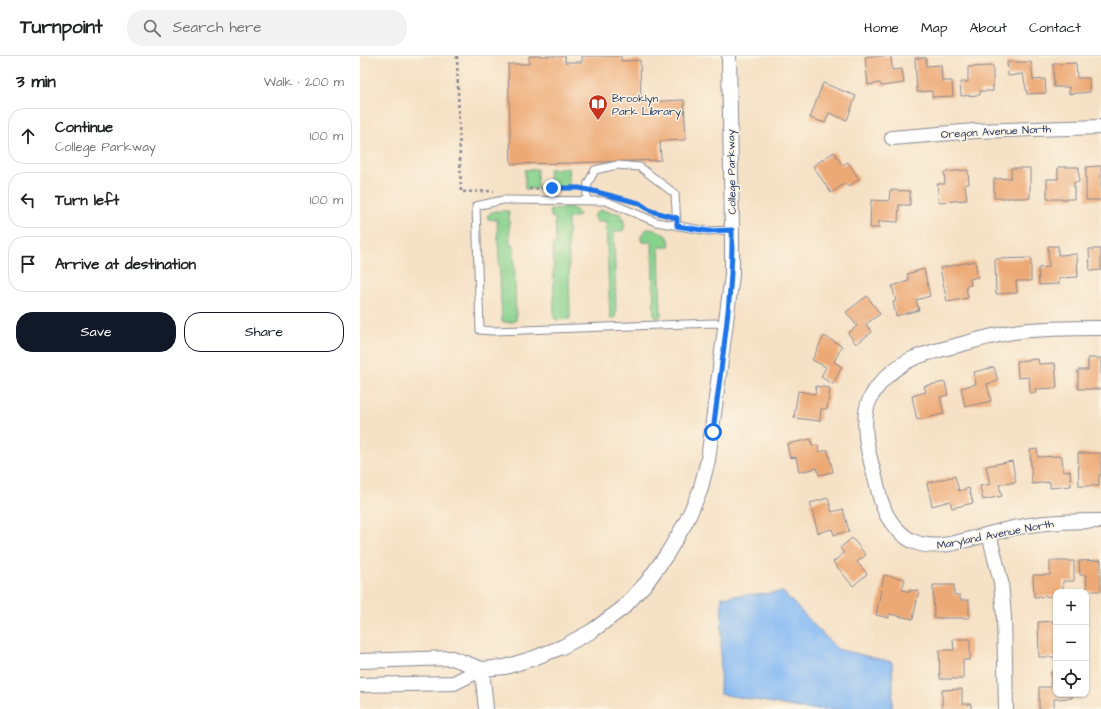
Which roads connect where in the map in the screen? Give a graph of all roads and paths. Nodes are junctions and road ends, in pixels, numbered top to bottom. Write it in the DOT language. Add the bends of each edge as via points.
graph roads {
  1 [pos="457,56"];
  2 [pos="729,56"];
  3 [pos="1101,127"];
  4 [pos="892,138"];
  5 [pos="525,189"];
  6 [pos="497,190"];
  7 [pos="587,190"];
  8 [pos="586,201"];
  9 [pos="677,226"];
  10 [pos="732,230"];
  11 [pos="726,324"];
  12 [pos="1101,328"];
  13 [pos="1101,521"];
  14 [pos="989,534"];
  15 [pos="360,662"];
  16 [pos="482,669"];
  17 [pos="360,685"];
  18 [pos="486,709"];
  19 [pos="1006,709"];
  1 -- 6 [label="path" via="461,192"];
  2 -- 10 [label="street, College Parkway"];
  3 -- 4 [label="street, Oregon Avenue North" via="975,131"];
  5 -- 7 [label="path"];
  7 -- 8 [label="lane"];
  7 -- 9 [label="lane" via="595,170 617,165 640,167 675,194"];
  8 -- 9 [label="lane" via="606,201 656,222"];
  8 -- 11 [label="lane" via="503,200 476,206 480,330"];
  9 -- 10 [label="lane" via="708,231"];
  10 -- 11 [label="street, College Parkway" via="732,275"];
  11 -- 16 [label="street, College Parkway" via="708,460 700,491 667,554 647,582 623,608 592,631 534,658 505,667"];
  12 -- 14 [label="street, Maryland Avenue North" via="1019,332 992,336 923,354 904,362 887,375 874,391 866,411 868,453 883,507 890,521 901,534 916,543 933,546"];
  13 -- 14 [label="street, Maryland Avenue North" via="1038,524"];
  14 -- 19 [label="street" via="1000,582 1004,617"];
  15 -- 16 [label="street, College Parkway" via="452,658"];
  16 -- 17 [label="street, College Parkway" via="454,683"];
  16 -- 18 [label="street"];
}
